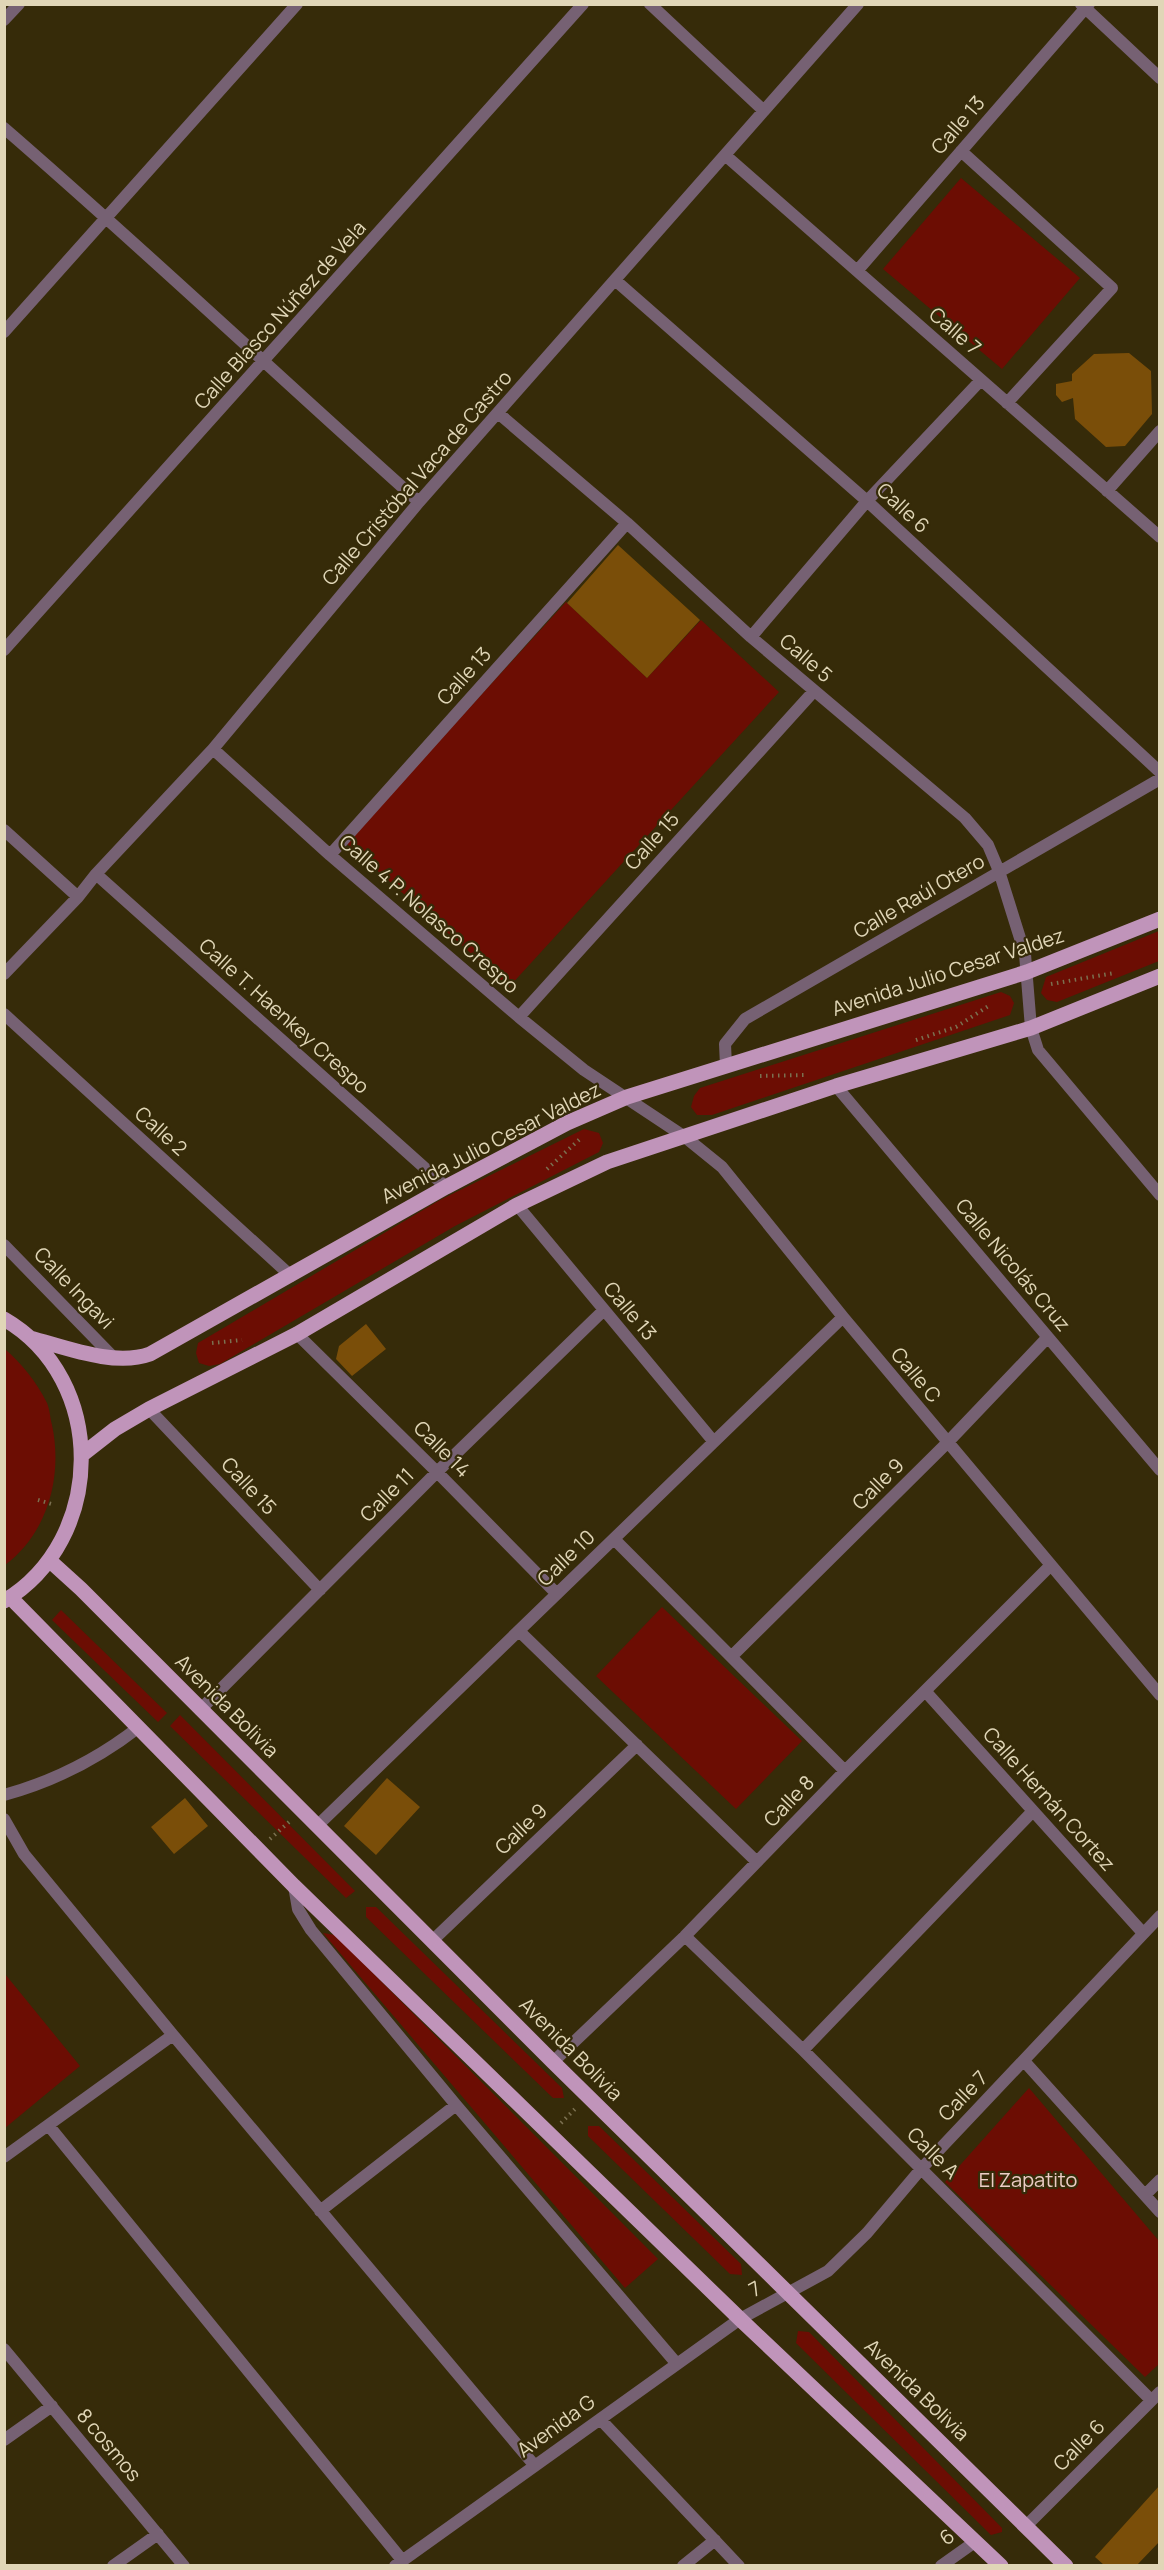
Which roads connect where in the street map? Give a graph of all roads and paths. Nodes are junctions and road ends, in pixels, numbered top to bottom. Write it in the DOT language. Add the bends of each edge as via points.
graph roads {
  1 [pos="19,4"];
  2 [pos="297,4"];
  3 [pos="584,4"];
  4 [pos="650,4"];
  5 [pos="858,4"];
  6 [pos="1085,6"];
  7 [pos="4,20"];
  8 [pos="1160,78"];
  9 [pos="764,111"];
  10 [pos="4,128"];
  11 [pos="961,151"];
  12 [pos="725,155"];
  13 [pos="107,217"];
  14 [pos="857,271"];
  15 [pos="615,280"];
  16 [pos="4,332"];
  17 [pos="263,363"];
  18 [pos="981,380"];
  19 [pos="1007,403"];
  20 [pos="498,413"];
  21 [pos="1160,431"];
  22 [pos="1107,491"];
  23 [pos="867,501"];
  24 [pos="419,502"];
  25 [pos="627,523"];
  26 [pos="1160,537"];
  27 [pos="751,637"];
  28 [pos="4,650"];
  29 [pos="814,691"];
  30 [pos="213,750"];
  31 [pos="1160,772"];
  32 [pos="1160,778"];
  33 [pos="4,830"];
  34 [pos="330,855"];
  35 [pos="999,872"];
  36 [pos="96,874"];
  37 [pos="78,897"];
  38 [pos="1160,919"];
  39 [pos="1123,969"];
  40 [pos="1027,972"];
  41 [pos="4,974"];
  42 [pos="1160,976"];
  43 [pos="1042,986"];
  44 [pos="995,1002"];
  45 [pos="4,1014"];
  46 [pos="519,1017"];
  47 [pos="1031,1028"];
  48 [pos="913,1042"];
  49 [pos="726,1066"];
  50 [pos="815,1075"];
  51 [pos="748,1079"];
  52 [pos="836,1086"];
  53 [pos="627,1097"];
  54 [pos="685,1137"];
  55 [pos="446,1187"];
  56 [pos="1160,1195"];
  57 [pos="517,1205"];
  58 [pos="4,1245"];
  59 [pos="291,1276"];
  60 [pos="604,1311"];
  61 [pos="843,1317"];
  62 [pos="4,1319"];
  63 [pos="201,1326"];
  64 [pos="297,1334"];
  65 [pos="1048,1337"];
  66 [pos="30,1338"];
  67 [pos="115,1359"];
  68 [pos="229,1370"];
  69 [pos="148,1409"];
  70 [pos="714,1442"];
  71 [pos="947,1443"];
  72 [pos="83,1454"];
  73 [pos="1160,1470"];
  74 [pos="437,1472"];
  75 [pos="614,1539"];
  76 [pos="49,1560"];
  77 [pos="1051,1565"];
  78 [pos="320,1590"];
  79 [pos="556,1594"];
  80 [pos="7,1599"];
  81 [pos="519,1630"];
  82 [pos="732,1656"];
  83 [pos="926,1692"];
  84 [pos="1160,1695"];
  85 [pos="200,1710"];
  86 [pos="139,1727"];
  87 [pos="637,1745"];
  88 [pos="845,1771"];
  89 [pos="4,1795"];
  90 [pos="302,1811"];
  91 [pos="1033,1811"];
  92 [pos="4,1818"];
  93 [pos="317,1826"];
  94 [pos="258,1849"];
  95 [pos="757,1862"];
  96 [pos="294,1886"];
  97 [pos="1160,1916"];
  98 [pos="1143,1933"];
  99 [pos="685,1936"];
  100 [pos="432,1941"];
  101 [pos="173,2035"];
  102 [pos="803,2050"];
  103 [pos="1024,2061"];
  104 [pos="553,2062"];
  105 [pos="589,2097"];
  106 [pos="456,2105"];
  107 [pos="49,2126"];
  108 [pos="549,2133"];
  109 [pos="4,2157"];
  110 [pos="921,2169"];
  111 [pos="1160,2180"];
  112 [pos="1144,2194"];
  113 [pos="320,2211"];
  114 [pos="1160,2212"];
  115 [pos="788,2293"];
  116 [pos="740,2319"];
  117 [pos="4,2349"];
  118 [pos="677,2364"];
  119 [pos="1155,2396"];
  120 [pos="52,2406"];
  121 [pos="600,2419"];
  122 [pos="4,2440"];
  123 [pos="535,2466"];
  124 [pos="1026,2526"];
  125 [pos="158,2534"];
  126 [pos="715,2540"];
  127 [pos="976,2541"];
  128 [pos="399,2563"];
  129 [pos="113,2565"];
  130 [pos="184,2565"];
  131 [pos="683,2565"];
  132 [pos="739,2565"];
  133 [pos="941,2565"];
  134 [pos="1001,2565"];
  135 [pos="1066,2565"];
  1 -- 7 [label="street"];
  2 -- 13 [label="street"];
  3 -- 17 [label="street, Calle Blasco Núñez de Vela"];
  4 -- 9 [label="street"];
  5 -- 9 [label="street, Calle Cristóbal Vaca de Castro"];
  6 -- 8 [label="street"];
  6 -- 11 [label="street, Calle 13"];
  9 -- 12 [label="street, Calle Cristóbal Vaca de Castro"];
  10 -- 13 [label="street"];
  11 -- 14 [label="street, Calle 13"];
  11 -- 19 [label="street" via="1112,288"];
  12 -- 14 [label="street, Calle 7"];
  12 -- 15 [label="street, Calle Cristóbal Vaca de Castro"];
  13 -- 16 [label="street"];
  13 -- 17 [label="street"];
  14 -- 18 [label="street, Calle 7"];
  15 -- 20 [label="street, Calle Cristóbal Vaca de Castro"];
  15 -- 23 [label="street, Calle 6"];
  17 -- 24 [label="street"];
  17 -- 28 [label="street, Calle Blasco Núñez de Vela"];
  18 -- 19 [label="street, Calle 7"];
  18 -- 23 [label="street"];
  19 -- 22 [label="street, Calle 7"];
  20 -- 24 [label="street, Calle Cristóbal Vaca de Castro"];
  20 -- 25 [label="street, Calle 5"];
  21 -- 22 [label="street"];
  22 -- 26 [label="street, Calle 7"];
  23 -- 27 [label="street"];
  23 -- 31 [label="street, Calle 6"];
  24 -- 30 [label="street, Calle Cristóbal Vaca de Castro"];
  25 -- 27 [label="street, Calle 5"];
  25 -- 34 [label="street, Calle 13"];
  27 -- 29 [label="street, Calle 5"];
  29 -- 35 [label="street, Calle 5" via="965,818 988,845"];
  29 -- 46 [label="street, Calle 15"];
  30 -- 34 [label="street, Calle 4 P. Nolasco Crespo"];
  30 -- 36 [label="street, Calle Cristóbal Vaca de Castro"];
  32 -- 35 [label="street, Calle Raúl Otero"];
  33 -- 37 [label="street"];
  34 -- 46 [label="street, Calle 4 P. Nolasco Crespo"];
  35 -- 40 [label="street, Calle 5"];
  35 -- 49 [label="street, Calle Raúl Otero" via="745,1019 725,1044"];
  36 -- 37 [label="street, Calle Cristóbal Vaca de Castro"];
  36 -- 55 [label="street, Calle T. Haenkey Crespo"];
  37 -- 41 [label="street, Calle Cristóbal Vaca de Castro"];
  38 -- 40 [label="main road, Avenida Julio Cesar Valdez"];
  39 -- 43 [label="path"];
  40 -- 47 [label="street, Calle 5"];
  40 -- 49 [label="main road, Avenida Julio Cesar Valdez"];
  42 -- 47 [label="main road"];
  44 -- 48 [label="path" via="956,1027"];
  45 -- 59 [label="street, Calle 2"];
  46 -- 53 [label="street, Calle 4 P. Nolasco Crespo" via="584,1070"];
  47 -- 52 [label="main road"];
  47 -- 56 [label="street, Calle 5" via="1038,1050"];
  49 -- 53 [label="main road, Avenida Julio Cesar Valdez"];
  50 -- 51 [label="path"];
  52 -- 54 [label="main road"];
  52 -- 65 [label="street, Calle Nicolás Cruz"];
  53 -- 54 [label="street, Calle C"];
  53 -- 55 [label="main road, Avenida Julio Cesar Valdez" via="567,1123"];
  54 -- 57 [label="main road" via="607,1162"];
  54 -- 61 [label="street, Calle C" via="722,1167"];
  55 -- 59 [label="main road, Avenida Julio Cesar Valdez"];
  57 -- 60 [label="street, Calle 13"];
  57 -- 64 [label="main road"];
  58 -- 67 [label="street, Calle Ingavi"];
  59 -- 63 [label="main road, Avenida Julio Cesar Valdez"];
  60 -- 70 [label="street, Calle 13"];
  60 -- 74 [label="street, Calle 11"];
  61 -- 70 [label="street, Calle 10"];
  61 -- 71 [label="street, Calle C"];
  62 -- 66 [label="main road"];
  63 -- 67 [label="main road, Avenida Julio Cesar Valdez" via="150,1354"];
  63 -- 68 [label="path"];
  64 -- 68 [label="main road"];
  64 -- 74 [label="street, Calle 14"];
  65 -- 71 [label="street, Calle 9"];
  65 -- 73 [label="street, Calle Nicolás Cruz"];
  66 -- 67 [label="main road, Avenida Julio Cesar Valdez"];
  66 -- 72 [label="main road" via="62,1379 73,1403"];
  68 -- 69 [label="main road"];
  69 -- 72 [label="main road"];
  69 -- 78 [label="street, Calle 15"];
  70 -- 75 [label="street, Calle 10"];
  71 -- 77 [label="street, Calle C"];
  71 -- 82 [label="street, Calle 9"];
  72 -- 76 [label="main road" via="75,1510"];
  74 -- 78 [label="street, Calle 11"];
  74 -- 79 [label="street, Calle 14"];
  75 -- 79 [label="street, Calle 10"];
  75 -- 82 [label="street"];
  76 -- 80 [label="main road"];
  76 -- 85 [label="main road, Avenida Bolivia"];
  77 -- 83 [label="street, Calle 8"];
  77 -- 84 [label="street, Calle C"];
  78 -- 85 [label="street, Calle 11"];
  79 -- 81 [label="street, Calle 10"];
  80 -- 86 [label="main road"];
  81 -- 87 [label="street"];
  81 -- 93 [label="street, Calle 10"];
  82 -- 88 [label="street"];
  83 -- 88 [label="street, Calle 8"];
  83 -- 91 [label="street, Calle Hernán Cortez"];
  85 -- 90 [label="main road, Avenida Bolivia"];
  86 -- 89 [label="street" via="75,1770"];
  86 -- 94 [label="main road"];
  87 -- 95 [label="street"];
  87 -- 100 [label="street, Calle 9"];
  88 -- 95 [label="street, Calle 8"];
  90 -- 93 [label="main road, Avenida Bolivia"];
  90 -- 94 [label="path"];
  91 -- 98 [label="street, Calle Hernán Cortez"];
  91 -- 102 [label="street"];
  92 -- 101 [label="street" via="24,1854"];
  93 -- 100 [label="main road, Avenida Bolivia"];
  94 -- 96 [label="main road"];
  95 -- 99 [label="street, Calle 8"];
  96 -- 106 [label="street" via="298,1909 311,1930"];
  96 -- 108 [label="main road"];
  97 -- 98 [label="street, Calle 7"];
  98 -- 103 [label="street, Calle 7"];
  99 -- 102 [label="street, Calle A"];
  99 -- 104 [label="street, Calle 8"];
  100 -- 104 [label="main road, Avenida Bolivia"];
  101 -- 107 [label="street"];
  101 -- 113 [label="street"];
  102 -- 110 [label="street, Calle A"];
  103 -- 110 [label="street, Calle 7"];
  103 -- 112 [label="street"];
  104 -- 105 [label="main road, Avenida Bolivia"];
  105 -- 108 [label="path"];
  105 -- 115 [label="main road, Avenida Bolivia"];
  106 -- 113 [label="street"];
  106 -- 118 [label="street"];
  107 -- 109 [label="street"];
  107 -- 128 [label="street"];
  108 -- 116 [label="main road"];
  110 -- 115 [label="street, Calle 7" via="867,2233 828,2271"];
  110 -- 119 [label="street, Calle A"];
  111 -- 112 [label="street"];
  112 -- 114 [label="street"];
  113 -- 123 [label="street"];
  115 -- 116 [label="street, 7"];
  115 -- 124 [label="main road, Avenida Bolivia"];
  116 -- 118 [label="street, Avenida G"];
  116 -- 127 [label="main road"];
  117 -- 120 [label="street, 8 cosmos"];
  118 -- 121 [label="street, Avenida G"];
  119 -- 124 [label="street, Calle 6"];
  120 -- 122 [label="street"];
  120 -- 125 [label="street, 8 cosmos"];
  121 -- 123 [label="street, Avenida G"];
  121 -- 126 [label="street"];
  123 -- 128 [label="street, Avenida G"];
  124 -- 135 [label="main road, Avenida Bolivia"];
  125 -- 129 [label="street"];
  125 -- 130 [label="street, 8 cosmos"];
  126 -- 131 [label="street"];
  126 -- 132 [label="street"];
  127 -- 133 [label="street, 6"];
  127 -- 134 [label="main road"];
}
